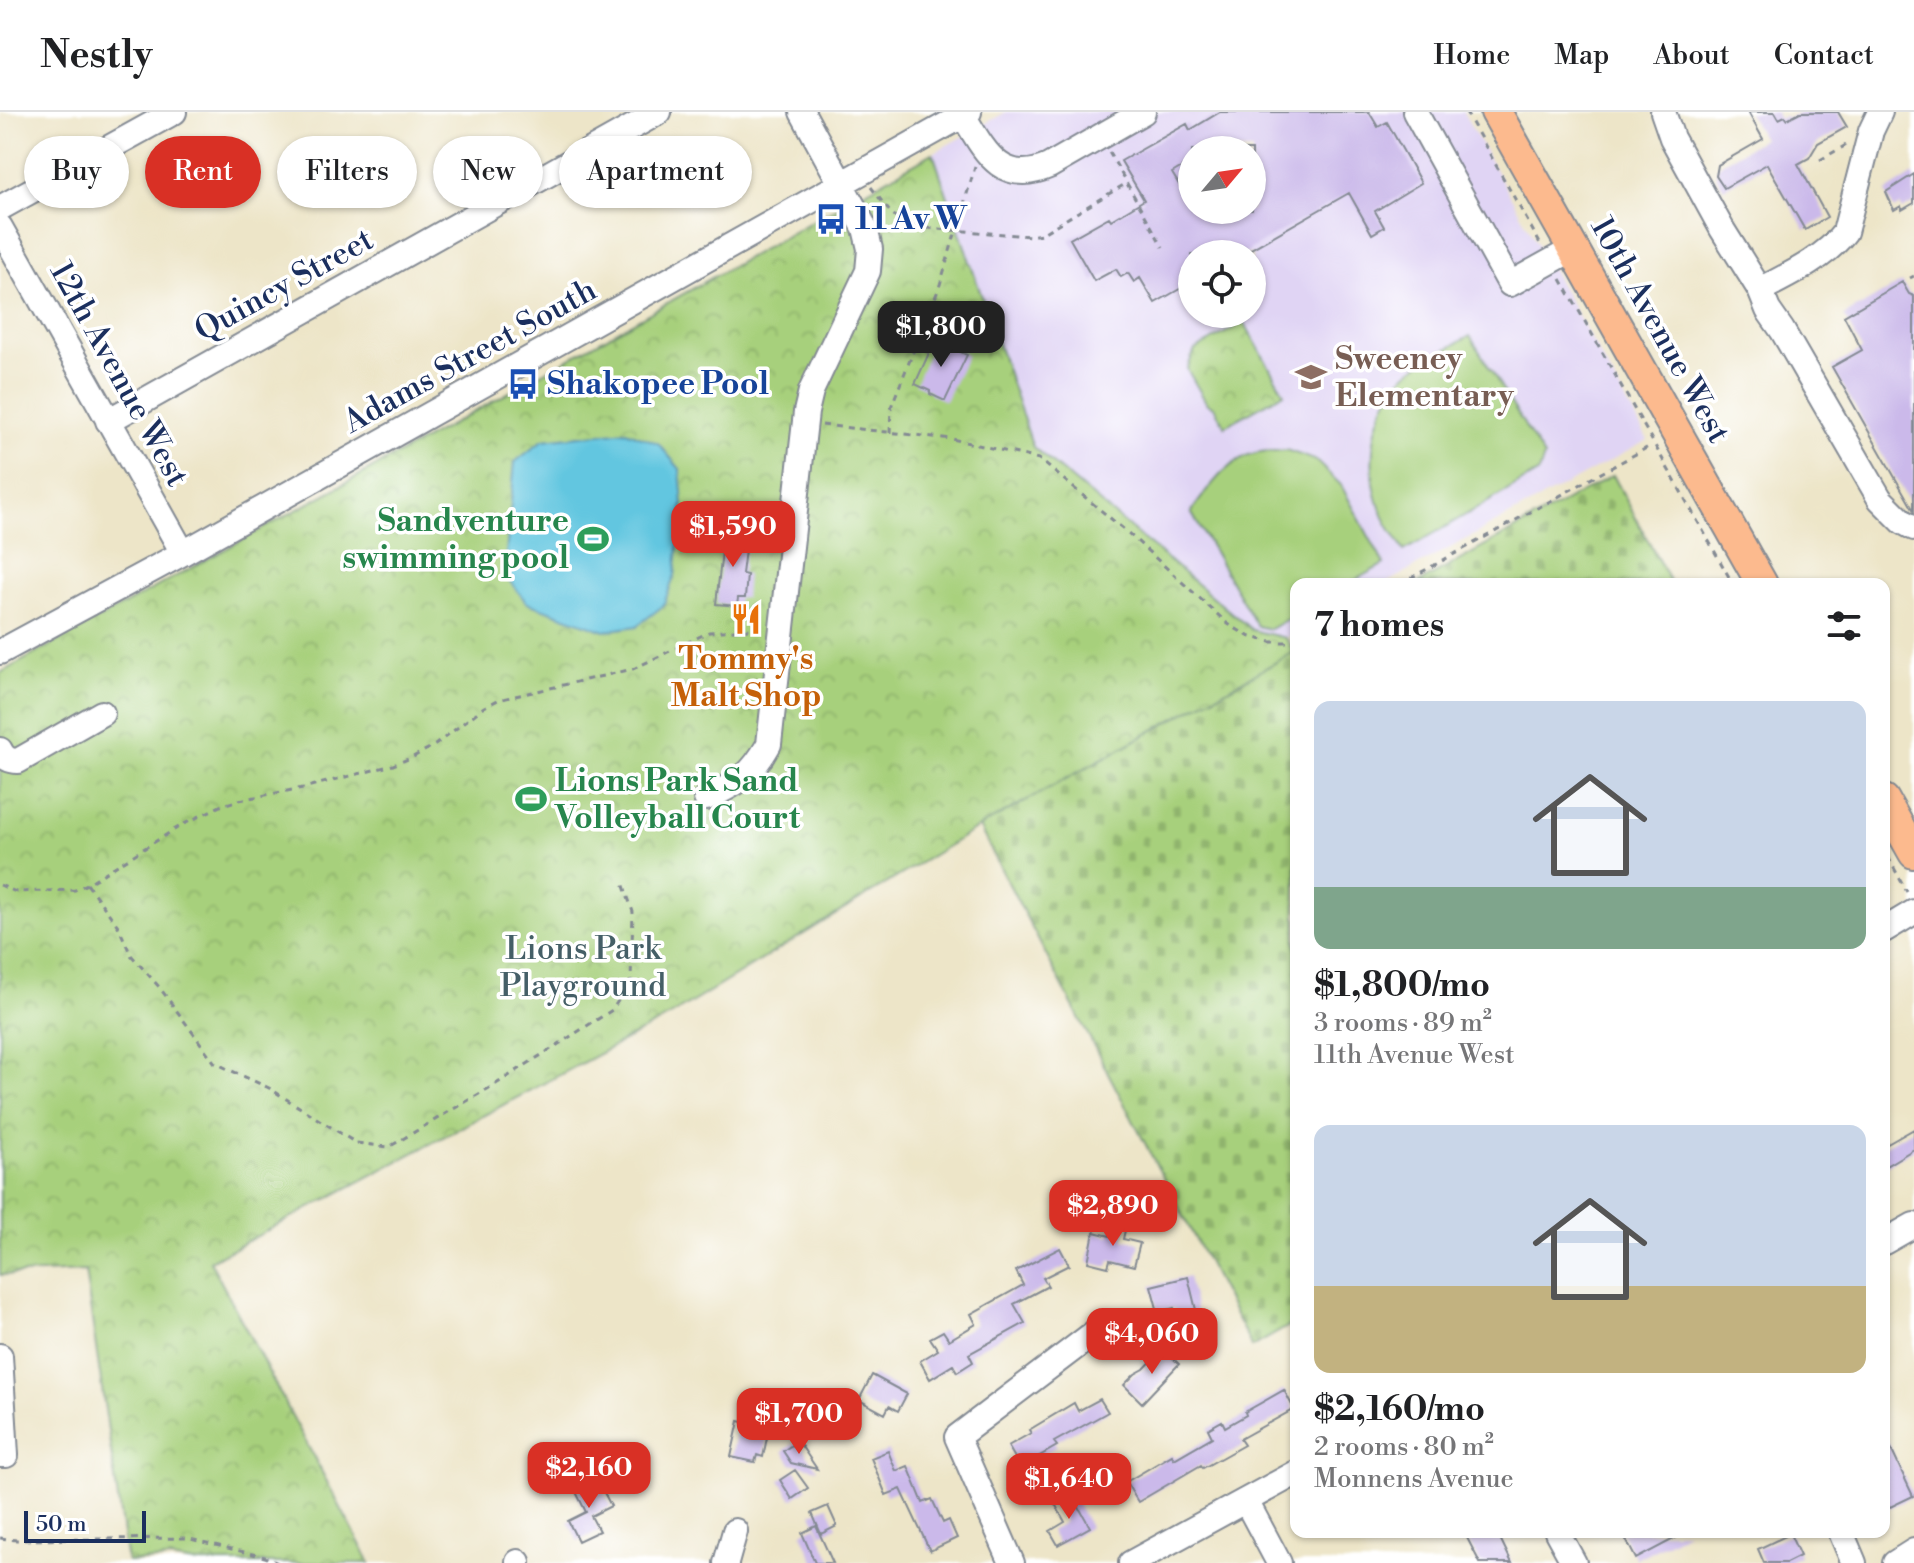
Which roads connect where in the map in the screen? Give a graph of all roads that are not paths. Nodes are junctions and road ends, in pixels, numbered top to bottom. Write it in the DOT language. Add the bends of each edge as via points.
graph roads {
  1 [pos="174,112"];
  2 [pos="659,112"];
  3 [pos="802,112"];
  4 [pos="1143,112"];
  5 [pos="1415,112"];
  6 [pos="1496,112"];
  7 [pos="1663,112"];
  8 [pos="1880,112"];
  9 [pos="966,114"];
  10 [pos="852,178"];
  11 [pos="0,208"];
  12 [pos="0,227"];
  13 [pos="1562,255"];
  14 [pos="1760,290"];
  15 [pos="108,421"];
  16 [pos="1914,528"];
  17 [pos="183,553"];
  18 [pos="1758,578"];
  19 [pos="0,652"];
  20 [pos="102,713"];
  21 [pos="0,750"];
  22 [pos="706,798"];
  23 [pos="1890,811"];
  24 [pos="1914,853"];
  25 [pos="1912,904"];
  26 [pos="1890,924"];
  27 [pos="1914,1225"];
  28 [pos="1890,1239"];
  29 [pos="1094,1333"];
  30 [pos="0,1356"];
  31 [pos="0,1455"];
  32 [pos="1290,1476"];
  33 [pos="1246,1501"];
  34 [pos="735,1531"];
  35 [pos="1560,1538"];
  36 [pos="1844,1538"];
  37 [pos="1914,1551"];
  38 [pos="726,1563"];
  39 [pos="1012,1563"];
  40 [pos="1131,1563"];
  41 [pos="1279,1563"];
  42 [pos="1574,1563"];
  43 [pos="1854,1563"];
  44 [pos="1895,1563"];
  1 -- 11 [label="street"];
  2 -- 15 [label="street, Quincy Street"];
  3 -- 10 [label="street"];
  4 -- 9 [label="street" via="1049,166 1026,172 1002,166 986,154"];
  5 -- 13 [label="street" via="1510,284"];
  6 -- 13 [label="main road, 10th Avenue West"];
  7 -- 14 [label="street" via="1672,138"];
  8 -- 14 [label="street" via="1845,232 1823,253"];
  9 -- 10 [label="street, Adams Street South"];
  10 -- 17 [label="street, Adams Street South"];
  10 -- 22 [label="street" via="870,260 806,412 769,744 746,777"];
  12 -- 15 [label="street, 12th Avenue West"];
  13 -- 18 [label="main road, 10th Avenue West"];
  14 -- 16 [label="street" via="1880,499"];
  15 -- 17 [label="street, 12th Avenue West"];
  17 -- 19 [label="street, Adams Street South"];
  20 -- 21 [label="street" via="18,761"];
  23 -- 24 [label="main road"];
  25 -- 26 [label="street"];
  27 -- 28 [label="street"];
  29 -- 39 [label="street" via="957,1437"];
  30 -- 31 [label="street" via="6,1455"];
  32 -- 33 [label="street"];
  33 -- 40 [label="street"];
  33 -- 41 [label="street"];
  34 -- 38 [label="street"];
  35 -- 42 [label="street"];
  36 -- 43 [label="street"];
  37 -- 44 [label="street"];
}
